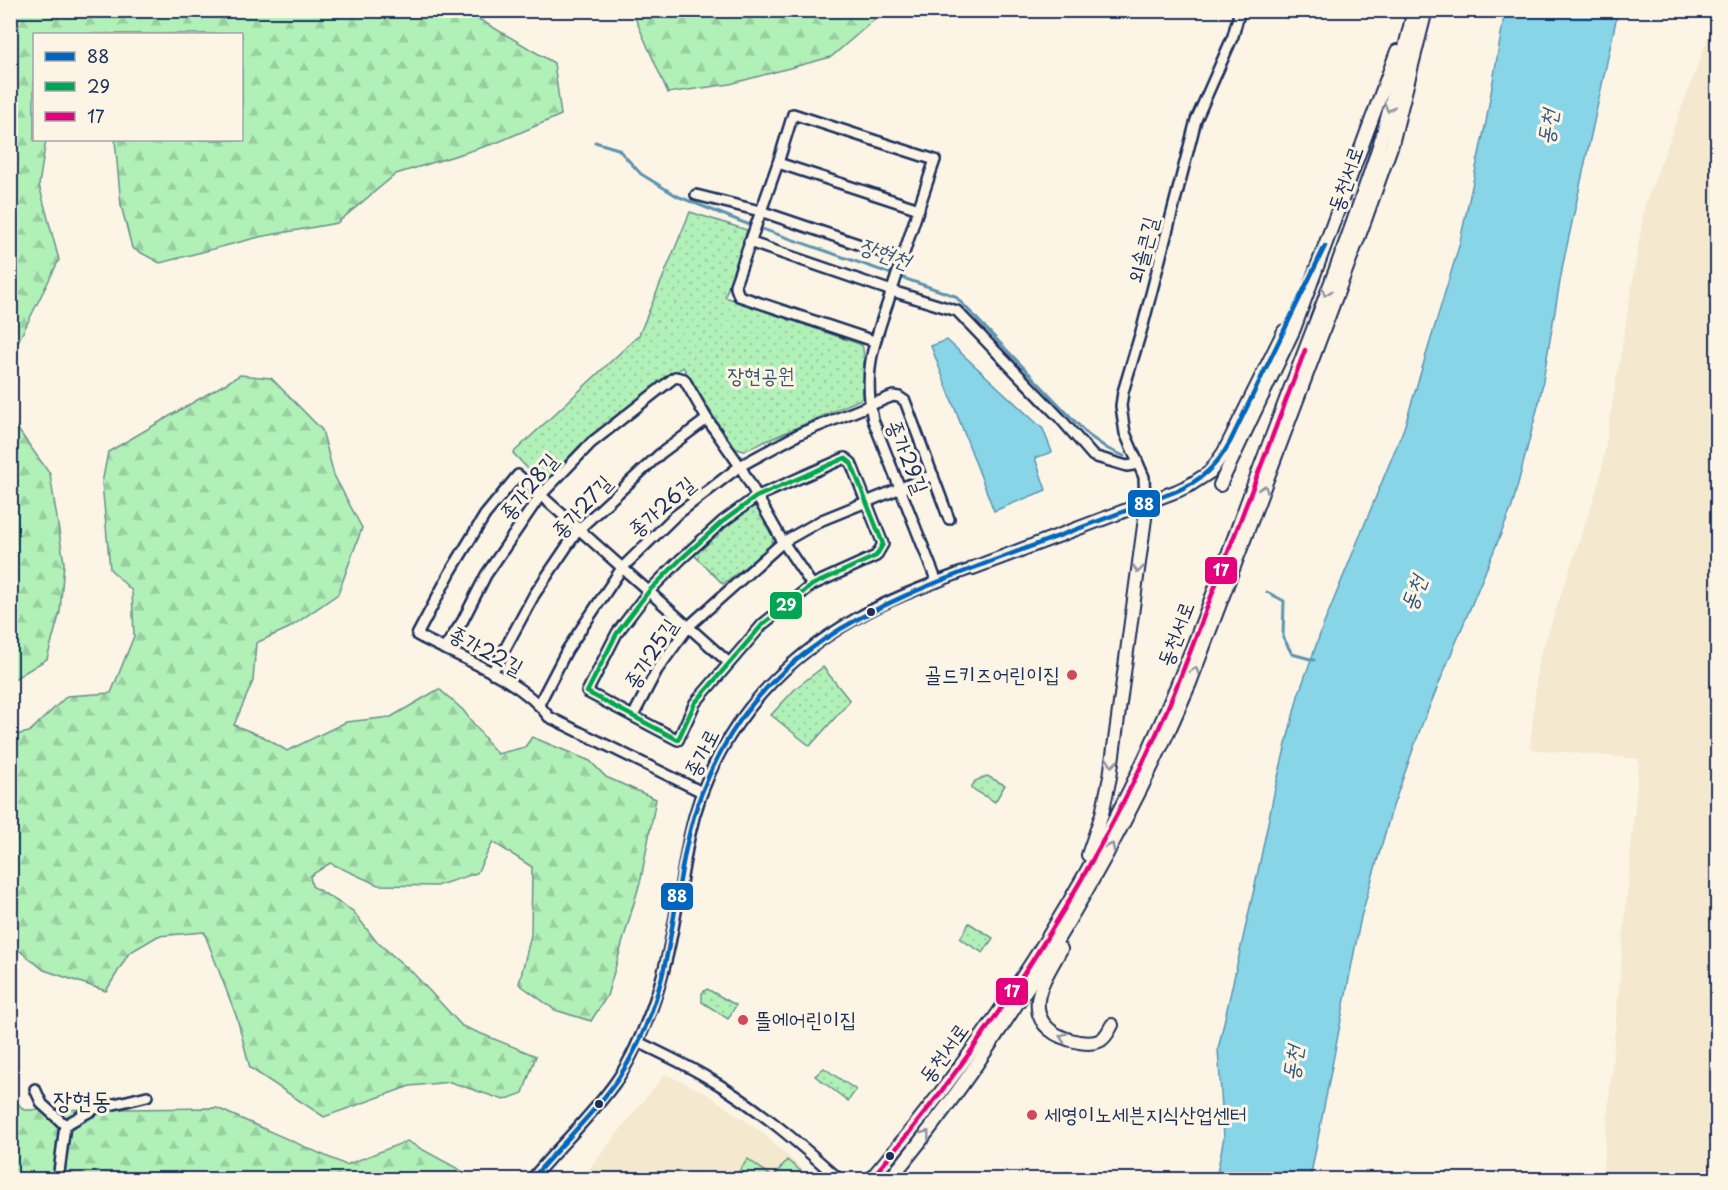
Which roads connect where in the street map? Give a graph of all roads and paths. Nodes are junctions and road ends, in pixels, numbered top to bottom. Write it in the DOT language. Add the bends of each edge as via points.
graph roads {
  1 [pos="1240,10"];
  2 [pos="1413,10"];
  3 [pos="1426,10"];
  4 [pos="778,163"];
  5 [pos="696,195"];
  6 [pos="918,208"];
  7 [pos="759,214"];
  8 [pos="750,239"];
  9 [pos="1325,246"];
  10 [pos="901,262"];
  11 [pos="893,288"];
  12 [pos="874,341"];
  13 [pos="870,405"];
  14 [pos="707,419"];
  15 [pos="1138,464"];
  16 [pos="740,466"];
  17 [pos="933,476"];
  18 [pos="1220,485"];
  19 [pos="901,489"];
  20 [pos="540,496"];
  21 [pos="756,497"];
  22 [pos="866,502"];
  23 [pos="1145,507"];
  24 [pos="949,519"];
  25 [pos="578,531"];
  26 [pos="783,542"];
  27 [pos="622,568"];
  28 [pos="974,568"];
  29 [pos="937,582"];
  30 [pos="812,585"];
  31 [pos="649,591"];
  32 [pos="689,626"];
  33 [pos="444,649"];
  34 [pos="728,662"];
  35 [pos="492,673"];
  36 [pos="539,704"];
  37 [pos="633,716"];
  38 [pos="702,792"];
  39 [pos="1094,879"];
  40 [pos="1067,904"];
  41 [pos="1112,1025"];
  42 [pos="638,1042"];
  43 [pos="35,1089"];
  44 [pos="147,1096"];
  45 [pos="65,1125"];
  46 [pos="58,1179"];
  47 [pos="531,1179"];
  48 [pos="840,1179"];
  49 [pos="870,1179"];
  50 [pos="889,1179"];
  1 -- 15 [label="street, 외솔큰길" via="1233,36 1196,120 1123,392 1124,427"];
  2 -- 9 [label="main road"];
  2 -- 40 [label="main road, 동천서로, one-way" via="1380,141 1358,205 1179,680 1155,737"];
  39 -- 3 [label="main road, 동천서로, one-way" via="1159,756 1254,517 1395,133"];
  4 -- 6 [label="street"];
  4 -- 6 [label="street, 종가29길" via="793,114 935,159"];
  4 -- 7 [label="street, 종가29길"];
  5 -- 7 [label="street"];
  6 -- 10 [label="street, 종가29길"];
  7 -- 8 [label="street, 종가29길"];
  7 -- 10 [label="street"];
  8 -- 11 [label="street"];
  8 -- 12 [label="street, 종가29길" via="735,285 739,296"];
  9 -- 18 [label="main road" via="1294,329"];
  9 -- 28 [label="main road" via="1224,452 1210,472 1161,497"];
  10 -- 11 [label="street, 종가29길"];
  11 -- 12 [label="street, 종가29길"];
  11 -- 15 [label="street" via="957,310 1093,456 1127,466"];
  12 -- 13 [label="street, 종가29길"];
  13 -- 16 [label="street, 종가26길" via="801,433"];
  13 -- 17 [label="street, 종가26길" via="893,396 905,401"];
  13 -- 19 [label="street, 종가29길"];
  14 -- 16 [label="street"];
  14 -- 20 [label="street, 종가28길" via="684,379 675,377 591,443"];
  14 -- 25 [label="street, 종가27길" via="660,453"];
  15 -- 23 [label="street, 외솔큰길" via="1144,477"];
  16 -- 21 [label="street"];
  16 -- 27 [label="street, 종가26길" via="675,516"];
  17 -- 19 [label="street, 종가25길"];
  17 -- 24 [label="street, 종가26길"];
  19 -- 22 [label="street, 종가25길"];
  19 -- 29 [label="street, 종가29길"];
  20 -- 25 [label="street"];
  20 -- 33 [label="street, 종가28길" via="486,575"];
  20 -- 33 [label="street, 종가22길" via="518,475 485,515 417,635"];
  21 -- 22 [label="street, 종가25길" via="845,458 851,463"];
  21 -- 26 [label="street"];
  21 -- 31 [label="street, 종가25길" via="722,522"];
  22 -- 26 [label="street, 종가25길"];
  22 -- 30 [label="street, 종가25길" via="883,544 876,556"];
  23 -- 40 [label="main road, one-way" via="1109,784 1095,834"];
  25 -- 27 [label="street"];
  25 -- 35 [label="street, 종가27길" via="534,595"];
  26 -- 30 [label="street"];
  26 -- 32 [label="street, 종가25길"];
  27 -- 31 [label="street"];
  27 -- 36 [label="street, 종가26길" via="567,650"];
  28 -- 29 [label="street, 종가로"];
  29 -- 38 [label="street, 종가로" via="857,618 776,677 739,721"];
  30 -- 34 [label="street, 종가25길" via="763,624"];
  31 -- 32 [label="street"];
  31 -- 37 [label="street, 종가25길" via="618,633 587,692"];
  32 -- 34 [label="street"];
  32 -- 37 [label="street, 종가25길" via="657,670"];
  33 -- 35 [label="street, 종가22길"];
  34 -- 37 [label="street, 종가25길" via="695,703 678,740"];
  35 -- 36 [label="street, 종가22길"];
  36 -- 38 [label="street, 종가22길" via="549,717"];
  38 -- 42 [label="street, 종가로" via="663,970"];
  41 -- 39 [label="main road, one-way" via="1100,1041 1064,1039 1047,1027 1038,1008 1041,991"];
  50 -- 39 [label="main road, 동천서로, one-way" via="982,1057 1041,969"];
  40 -- 49 [label="main road, 동천서로" via="973,1047"];
  42 -- 47 [label="street, 종가로" via="604,1097"];
  42 -- 48 [label="street" via="741,1099"];
  43 -- 45 [label="street" via="42,1104"];
  44 -- 45 [label="street" via="94,1110"];
  45 -- 46 [label="street"];
}
